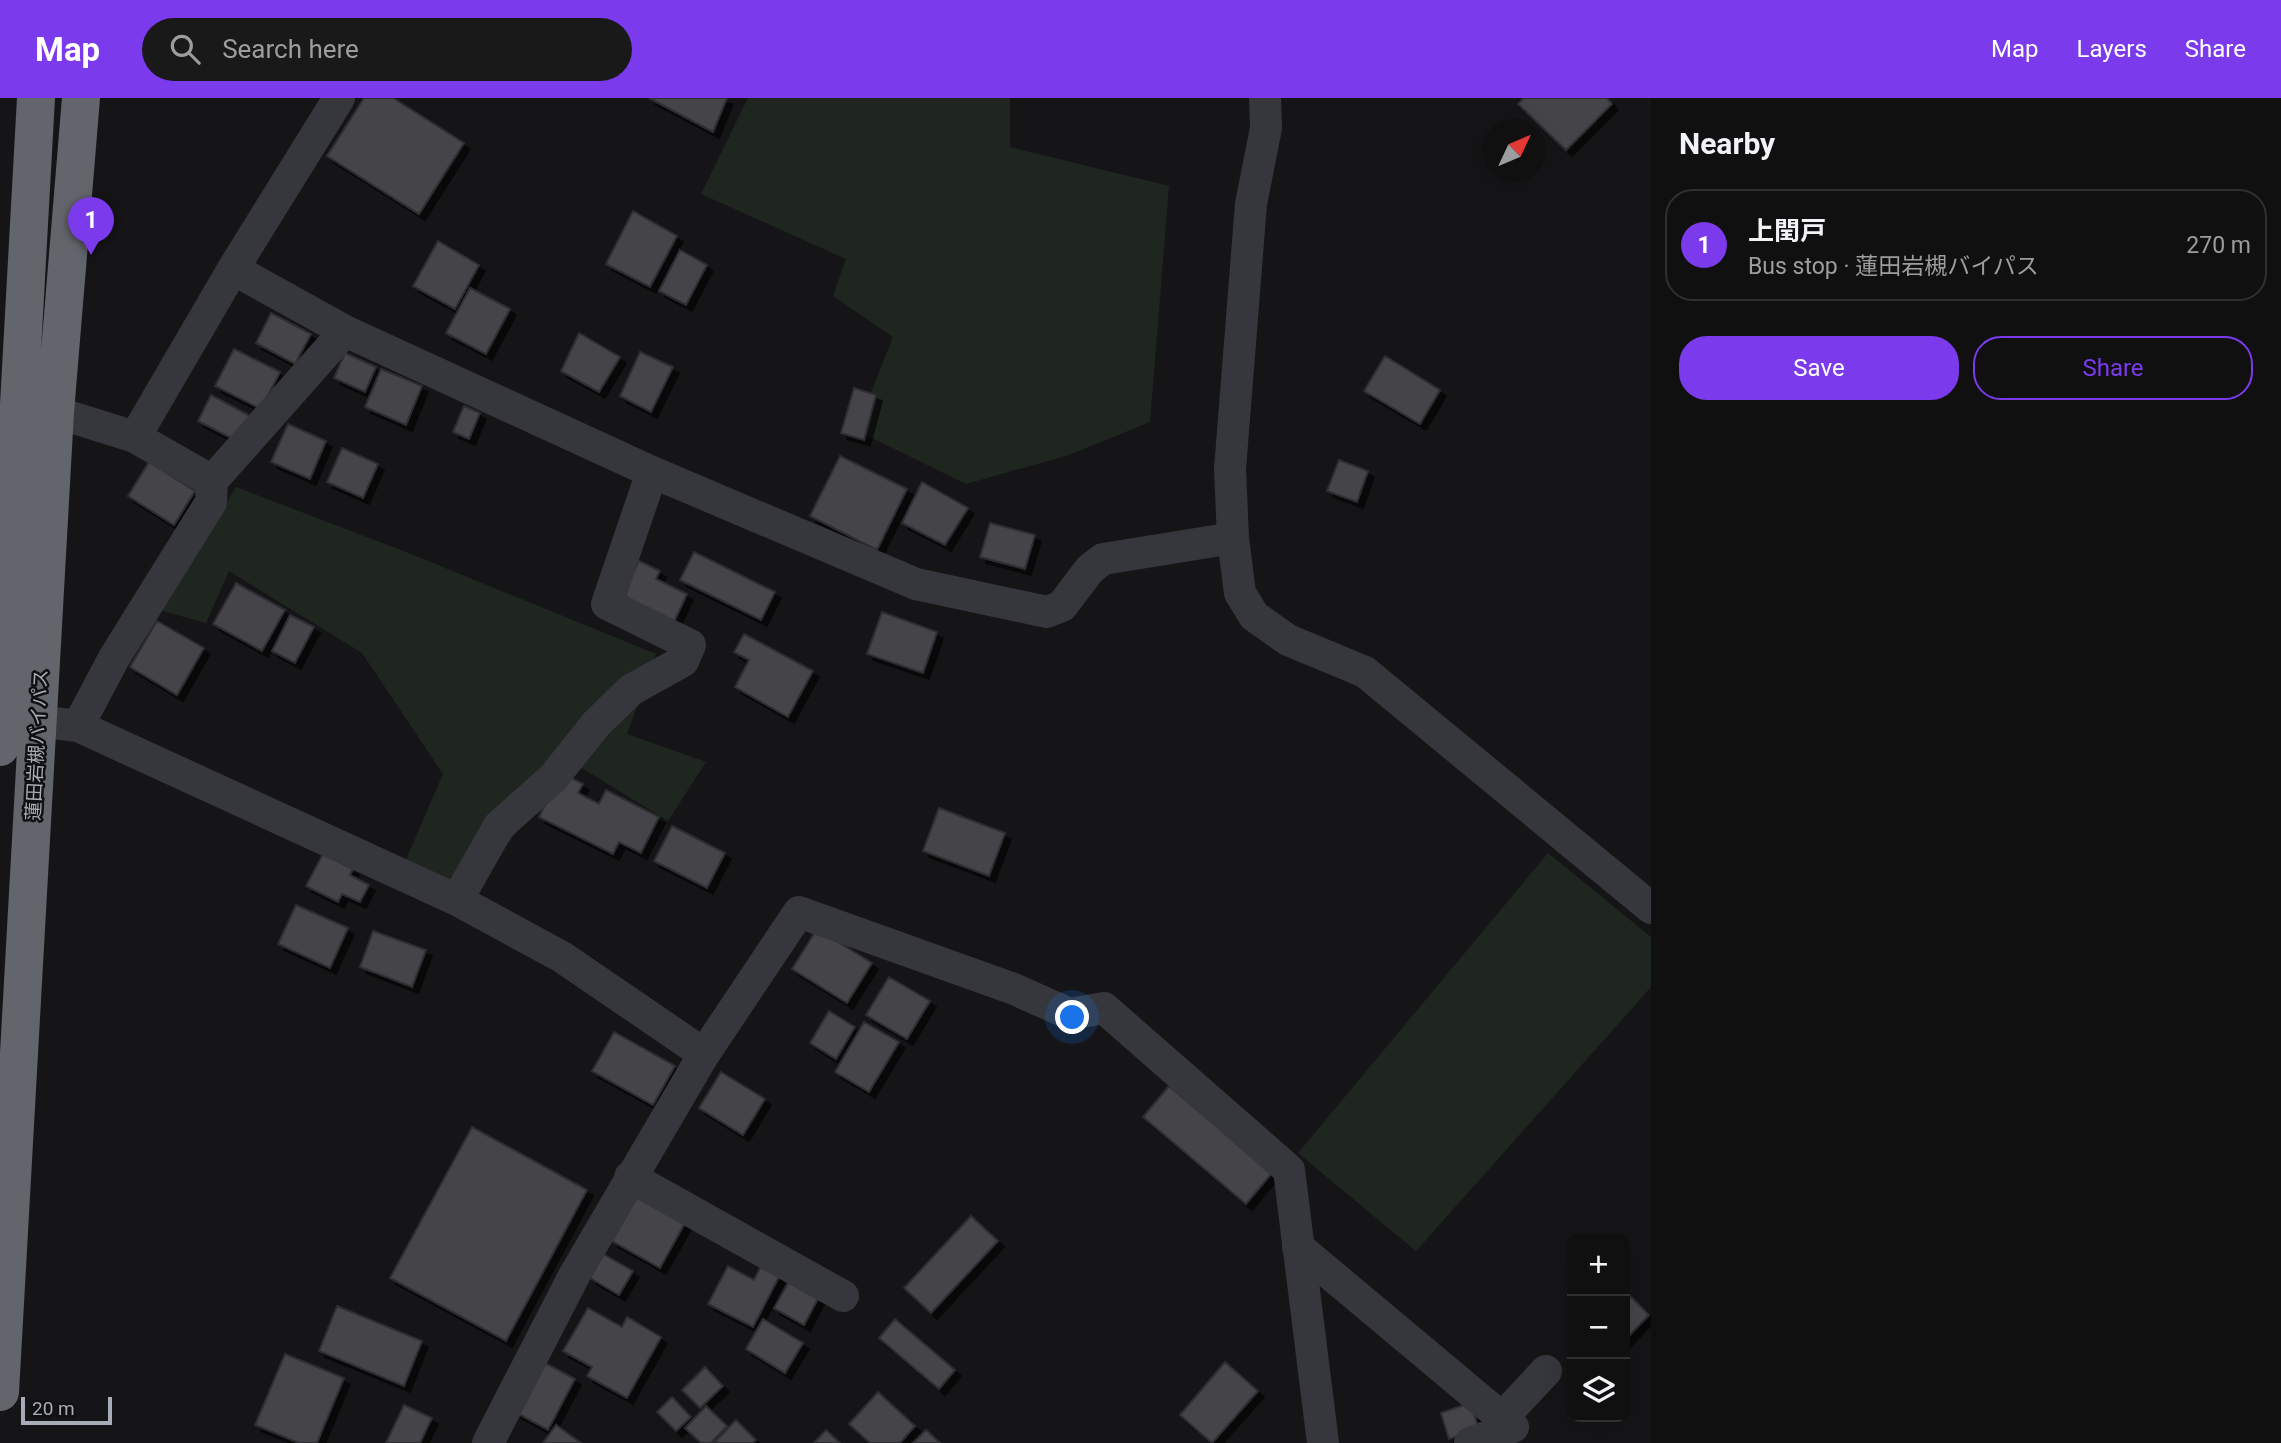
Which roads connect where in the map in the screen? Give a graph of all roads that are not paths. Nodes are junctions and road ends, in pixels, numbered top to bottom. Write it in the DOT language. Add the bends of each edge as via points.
graph roads {
  1 [pos="36,98"];
  2 [pos="81,98"];
  3 [pos="339,98"];
  4 [pos="1265,98"];
  5 [pos="233,269"];
  6 [pos="345,331"];
  7 [pos="10,385"];
  8 [pos="55,412"];
  9 [pos="135,437"];
  10 [pos="652,472"];
  11 [pos="212,481"];
  12 [pos="1233,538"];
  13 [pos="38,721"];
  14 [pos="78,726"];
  15 [pos="0,747"];
  16 [pos="457,900"];
  17 [pos="1651,908"];
  18 [pos="704,1054"];
  19 [pos="630,1177"];
  20 [pos="1298,1247"];
  21 [pos="843,1296"];
  22 [pos="1546,1371"];
  23 [pos="0,1392"];
  24 [pos="1516,1429"];
  25 [pos="488,1443"];
  26 [pos="1323,1443"];
  27 [pos="1470,1443"];
  1 -- 7 [label="highway, 蓮田岩槻バイパス"];
  2 -- 8 [label="highway, 蓮田岩槻バイパス"];
  3 -- 5 [label="street"];
  4 -- 12 [label="street" via="1266,128 1251,204 1230,469"];
  5 -- 6 [label="street"];
  5 -- 9 [label="street"];
  6 -- 10 [label="street"];
  6 -- 11 [label="street"];
  7 -- 15 [label="highway, 蓮田岩槻バイパス"];
  8 -- 9 [label="street"];
  8 -- 13 [label="highway, 蓮田岩槻バイパス"];
  9 -- 11 [label="street"];
  10 -- 12 [label="street" via="916,584 1047,612 1062,606 1103,559"];
  10 -- 16 [label="street" via="607,604 690,645 683,661 631,690 596,724 553,778 499,826"];
  11 -- 14 [label="street" via="211,502 114,658"];
  12 -- 17 [label="street" via="1240,593 1254,616 1289,640 1365,672"];
  13 -- 14 [label="street"];
  13 -- 23 [label="highway, 蓮田岩槻バイパス"];
  14 -- 16 [label="street"];
  16 -- 18 [label="street" via="562,957"];
  18 -- 19 [label="street"];
  18 -- 20 [label="street" via="799,912 1014,989 1070,1014 1104,1008 1289,1170"];
  19 -- 21 [label="street"];
  19 -- 25 [label="street"];
  20 -- 24 [label="street"];
  20 -- 26 [label="street"];
  22 -- 24 [label="street"];
  24 -- 27 [label="street"];
}
